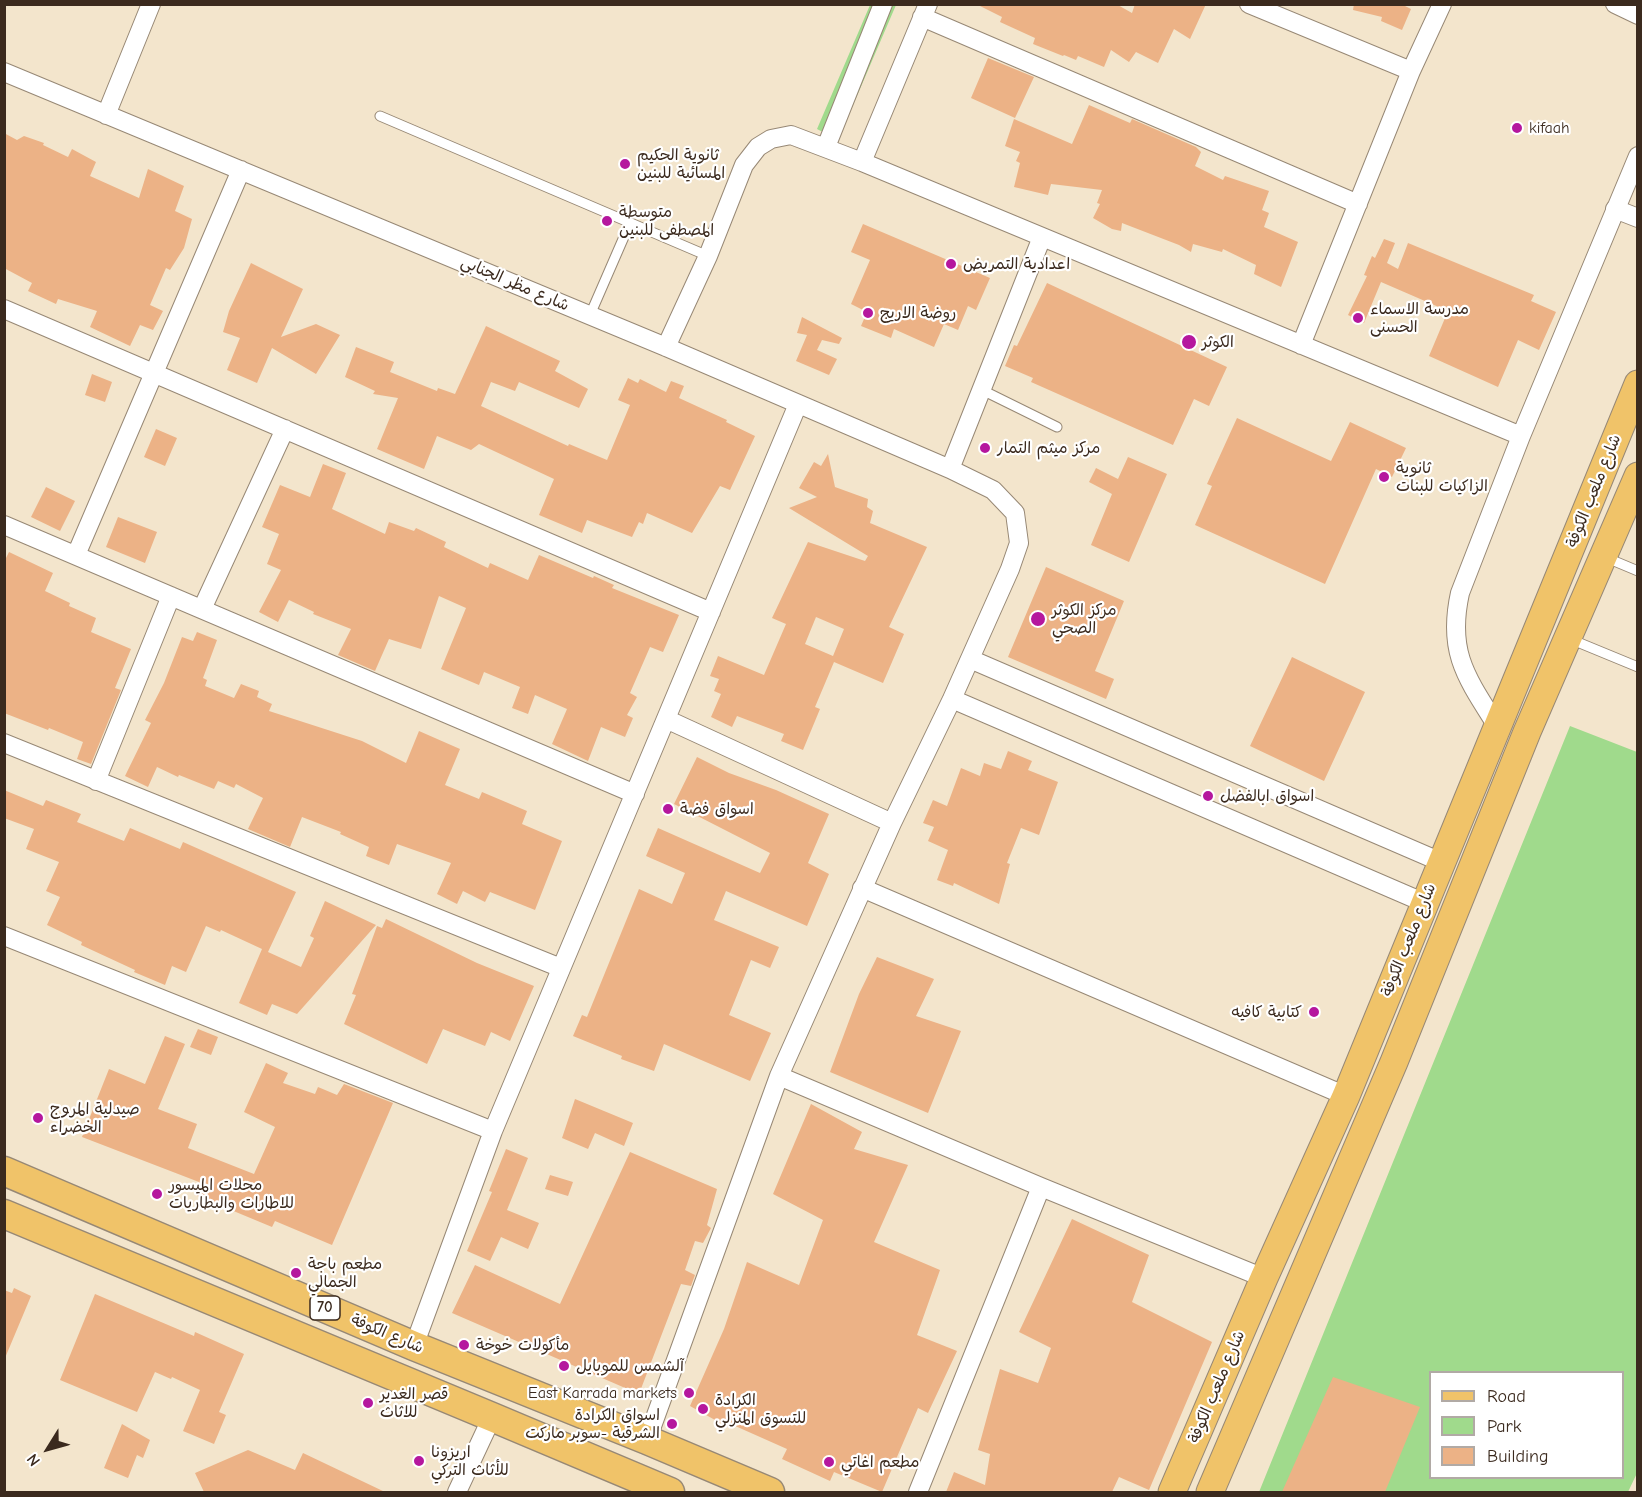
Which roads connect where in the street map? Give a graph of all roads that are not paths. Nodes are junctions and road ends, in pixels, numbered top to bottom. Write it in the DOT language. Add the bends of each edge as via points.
graph roads {
  1 [pos="151,4"];
  2 [pos="883,4"];
  3 [pos="1249,4"];
  4 [pos="1442,4"];
  5 [pos="1615,4"];
  6 [pos="925,11"];
  7 [pos="1638,15"];
  8 [pos="1412,71"];
  9 [pos="4,72"];
  10 [pos="106,115"];
  11 [pos="380,117"];
  12 [pos="826,147"];
  13 [pos="1638,156"];
  14 [pos="862,162"];
  15 [pos="241,170"];
  16 [pos="1358,204"];
  17 [pos="1615,209"];
  18 [pos="1638,218"];
  19 [pos="630,223"];
  20 [pos="1042,237"];
  21 [pos="708,256"];
  22 [pos="4,309"];
  23 [pos="590,315"];
  24 [pos="1301,345"];
  25 [pos="666,347"];
  26 [pos="153,373"];
  27 [pos="1638,384"];
  28 [pos="982,390"];
  29 [pos="798,404"];
  30 [pos="1057,428"];
  31 [pos="285,429"];
  32 [pos="1521,436"];
  33 [pos="950,469"];
  34 [pos="1636,485"];
  35 [pos="4,525"];
  36 [pos="76,555"];
  37 [pos="1604,557"];
  38 [pos="1638,571"];
  39 [pos="171,596"];
  40 [pos="202,609"];
  41 [pos="711,612"];
  42 [pos="1569,639"];
  43 [pos="970,659"];
  44 [pos="1638,667"];
  45 [pos="952,699"];
  46 [pos="666,719"];
  47 [pos="1497,726"];
  48 [pos="4,744"];
  49 [pos="96,781"];
  50 [pos="635,794"];
  51 [pos="892,823"];
  52 [pos="1441,862"];
  53 [pos="862,888"];
  54 [pos="1425,903"];
  55 [pos="4,936"];
  56 [pos="561,968"];
  57 [pos="1388,992"];
  58 [pos="1418,1004"];
  59 [pos="1365,1051"];
  60 [pos="1394,1062"];
  61 [pos="779,1076"];
  62 [pos="1346,1096"];
  63 [pos="493,1131"];
  64 [pos="7,1173"];
  65 [pos="1041,1187"];
  66 [pos="4,1214"];
  67 [pos="1264,1278"];
  68 [pos="414,1346"];
  69 [pos="492,1417"];
  70 [pos="647,1440"];
  71 [pos="631,1485"];
  72 [pos="457,1492"];
  73 [pos="670,1492"];
  74 [pos="770,1492"];
  75 [pos="918,1492"];
  76 [pos="1172,1492"];
  77 [pos="1210,1492"];
  1 -- 10 [label="street"];
  2 -- 12 [label="street"];
  3 -- 8 [label="street"];
  4 -- 8 [label="street"];
  5 -- 7 [label="street"];
  6 -- 14 [label="street"];
  6 -- 16 [label="street"];
  8 -- 16 [label="street"];
  9 -- 10 [label="street, شارع مظر الجنابي"];
  10 -- 15 [label="street, شارع مظر الجنابي"];
  11 -- 19 [label="lane"];
  12 -- 14 [label="street"];
  12 -- 21 [label="street" via="791,135 771,139 758,147 744,165"];
  13 -- 17 [label="street"];
  14 -- 20 [label="street"];
  15 -- 23 [label="street, شارع مظر الجنابي"];
  15 -- 26 [label="street"];
  16 -- 24 [label="street"];
  17 -- 18 [label="street"];
  17 -- 32 [label="street"];
  19 -- 21 [label="lane"];
  19 -- 23 [label="lane"];
  20 -- 24 [label="street"];
  20 -- 28 [label="street"];
  21 -- 25 [label="street"];
  22 -- 26 [label="street"];
  23 -- 25 [label="street, شارع مظر الجنابي"];
  24 -- 32 [label="street"];
  25 -- 29 [label="street, شارع مظر الجنابي"];
  26 -- 31 [label="street"];
  26 -- 36 [label="street"];
  27 -- 47 [label="main road, شارع ملعب الكوفة"];
  28 -- 30 [label="lane"];
  28 -- 33 [label="street"];
  29 -- 33 [label="street, شارع مظر الجنابي"];
  29 -- 41 [label="street"];
  31 -- 40 [label="street"];
  31 -- 41 [label="street"];
  32 -- 47 [label="street" via="1460,592 1455,616 1455,641 1461,664"];
  33 -- 43 [label="street, شارع مظر الجنابي" via="993,490 1015,513 1019,543"];
  34 -- 37 [label="main road, شارع ملعب الكوفة"];
  35 -- 36 [label="street"];
  36 -- 39 [label="street"];
  37 -- 38 [label="lane"];
  37 -- 42 [label="main road, شارع ملعب الكوفة"];
  39 -- 40 [label="street"];
  39 -- 49 [label="street"];
  40 -- 50 [label="street"];
  41 -- 46 [label="street"];
  42 -- 44 [label="lane"];
  42 -- 58 [label="main road, شارع ملعب الكوفة" via="1527,732"];
  43 -- 45 [label="street"];
  43 -- 52 [label="street"];
  45 -- 51 [label="street"];
  45 -- 54 [label="street"];
  46 -- 50 [label="street"];
  46 -- 51 [label="street"];
  47 -- 52 [label="main road, شارع ملعب الكوفة"];
  48 -- 49 [label="street"];
  49 -- 56 [label="street"];
  50 -- 56 [label="street"];
  51 -- 53 [label="street"];
  52 -- 54 [label="main road, شارع ملعب الكوفة"];
  53 -- 61 [label="street"];
  53 -- 62 [label="street"];
  54 -- 57 [label="main road, شارع ملعب الكوفة"];
  55 -- 63 [label="street"];
  56 -- 63 [label="street"];
  57 -- 58 [label="main road" via="1400,1006"];
  57 -- 59 [label="main road, شارع ملعب الكوفة"];
  58 -- 60 [label="main road, شارع ملعب الكوفة"];
  59 -- 60 [label="main road" via="1382,1048"];
  59 -- 62 [label="main road, شارع ملعب الكوفة"];
  60 -- 77 [label="main road, شارع ملعب الكوفة"];
  61 -- 65 [label="street"];
  61 -- 70 [label="street"];
  62 -- 67 [label="main road, شارع ملعب الكوفة"];
  63 -- 68 [label="street"];
  64 -- 68 [label="highway, شارع الكوفة / 70"];
  65 -- 67 [label="street"];
  65 -- 75 [label="street"];
  66 -- 69 [label="highway, 70"];
  67 -- 76 [label="main road, شارع ملعب الكوفة"];
  68 -- 70 [label="highway, شارع الكوفة / 70"];
  69 -- 71 [label="highway, 70"];
  69 -- 72 [label="street"];
  70 -- 74 [label="highway, شارع الكوفة / 70"];
  71 -- 73 [label="highway, 70"];
}
